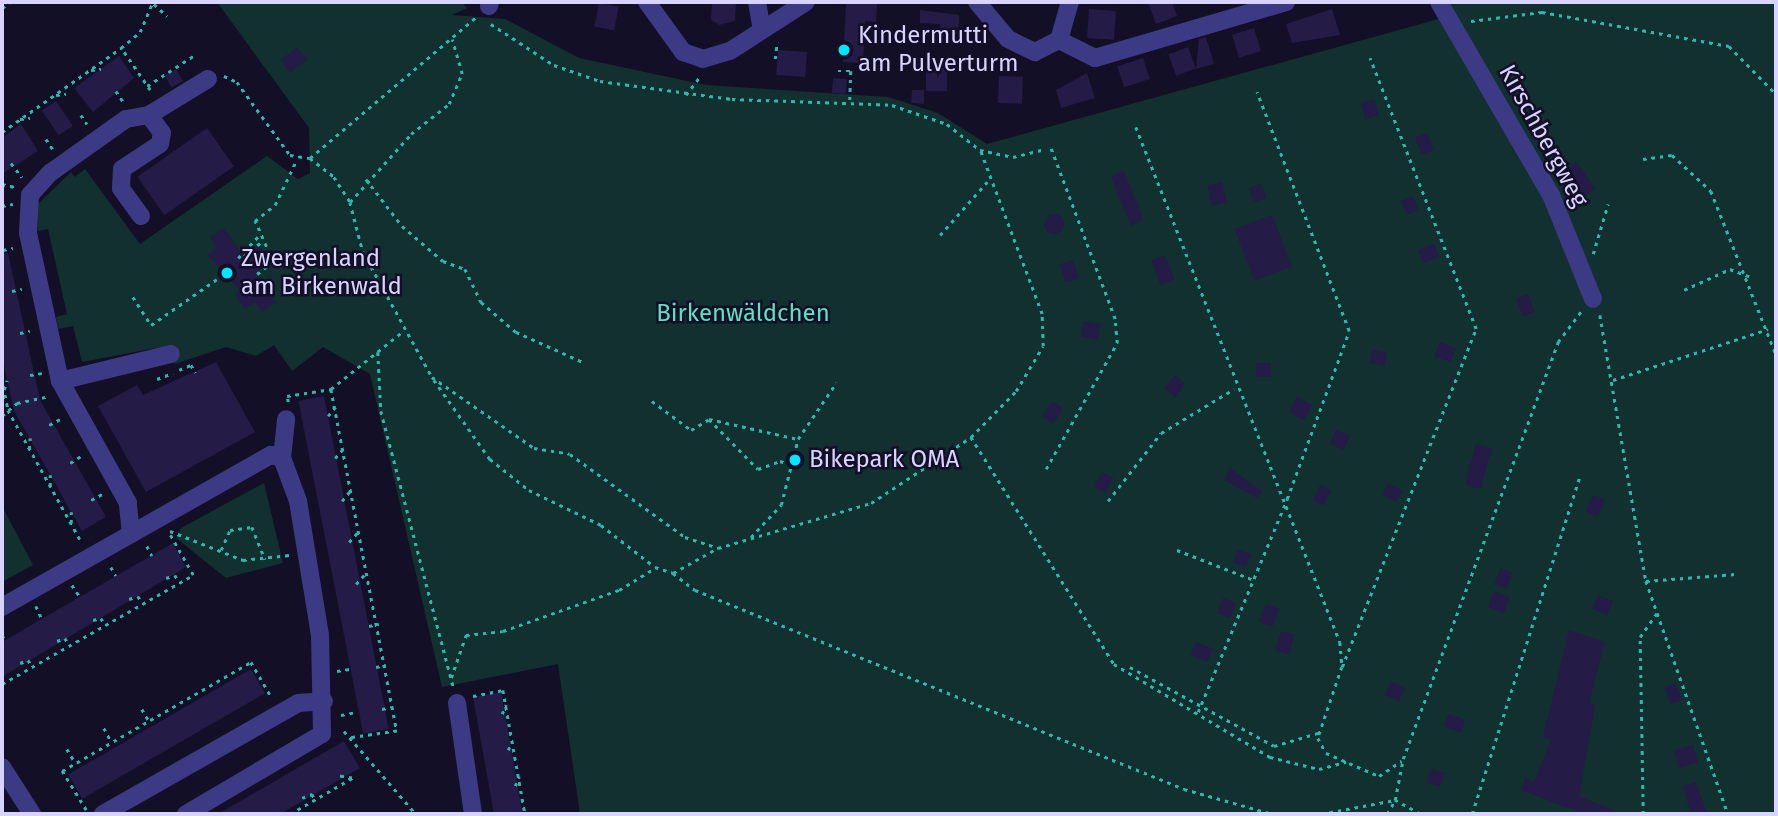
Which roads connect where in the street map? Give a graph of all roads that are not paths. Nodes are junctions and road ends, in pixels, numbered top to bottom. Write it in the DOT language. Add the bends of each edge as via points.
graph roads {
  1 [pos="647,2"];
  2 [pos="757,2"];
  3 [pos="806,2"];
  4 [pos="977,2"];
  5 [pos="1070,2"];
  6 [pos="1286,2"];
  7 [pos="1439,2"];
  8 [pos="770,30"];
  9 [pos="1059,40"];
  10 [pos="208,79"];
  11 [pos="149,115"];
  12 [pos="141,216"];
  13 [pos="1593,299"];
  14 [pos="171,354"];
  15 [pos="53,383"];
  16 [pos="288,415"];
  17 [pos="282,458"];
  18 [pos="137,537"];
  19 [pos="2,607"];
  20 [pos="324,701"];
  21 [pos="460,701"];
  22 [pos="2,766"];
  23 [pos="32,814"];
  24 [pos="103,814"];
  25 [pos="186,814"];
  26 [pos="473,814"];
  1 -- 8 [label="street" via="692,58 713,58"];
  2 -- 8 [label="street"];
  3 -- 8 [label="street"];
  4 -- 9 [label="street" via="1021,47 1035,51"];
  5 -- 9 [label="street"];
  6 -- 9 [label="street" via="1095,58"];
  7 -- 13 [label="street, Kirschbergweg" via="1551,195"];
  10 -- 11 [label="street"];
  11 -- 12 [label="street" via="162,134 160,144 122,169 121,188"];
  11 -- 15 [label="street" via="126,119 30,195 28,233"];
  14 -- 15 [label="street"];
  15 -- 18 [label="street" via="128,503"];
  16 -- 17 [label="street"];
  17 -- 18 [label="street" via="271,455"];
  17 -- 20 [label="street" via="298,501"];
  18 -- 19 [label="street"];
  20 -- 24 [label="street" via="298,703"];
  20 -- 25 [label="street" via="322,734"];
  21 -- 26 [label="street" via="461,752"];
  22 -- 23 [label="street"];
}
